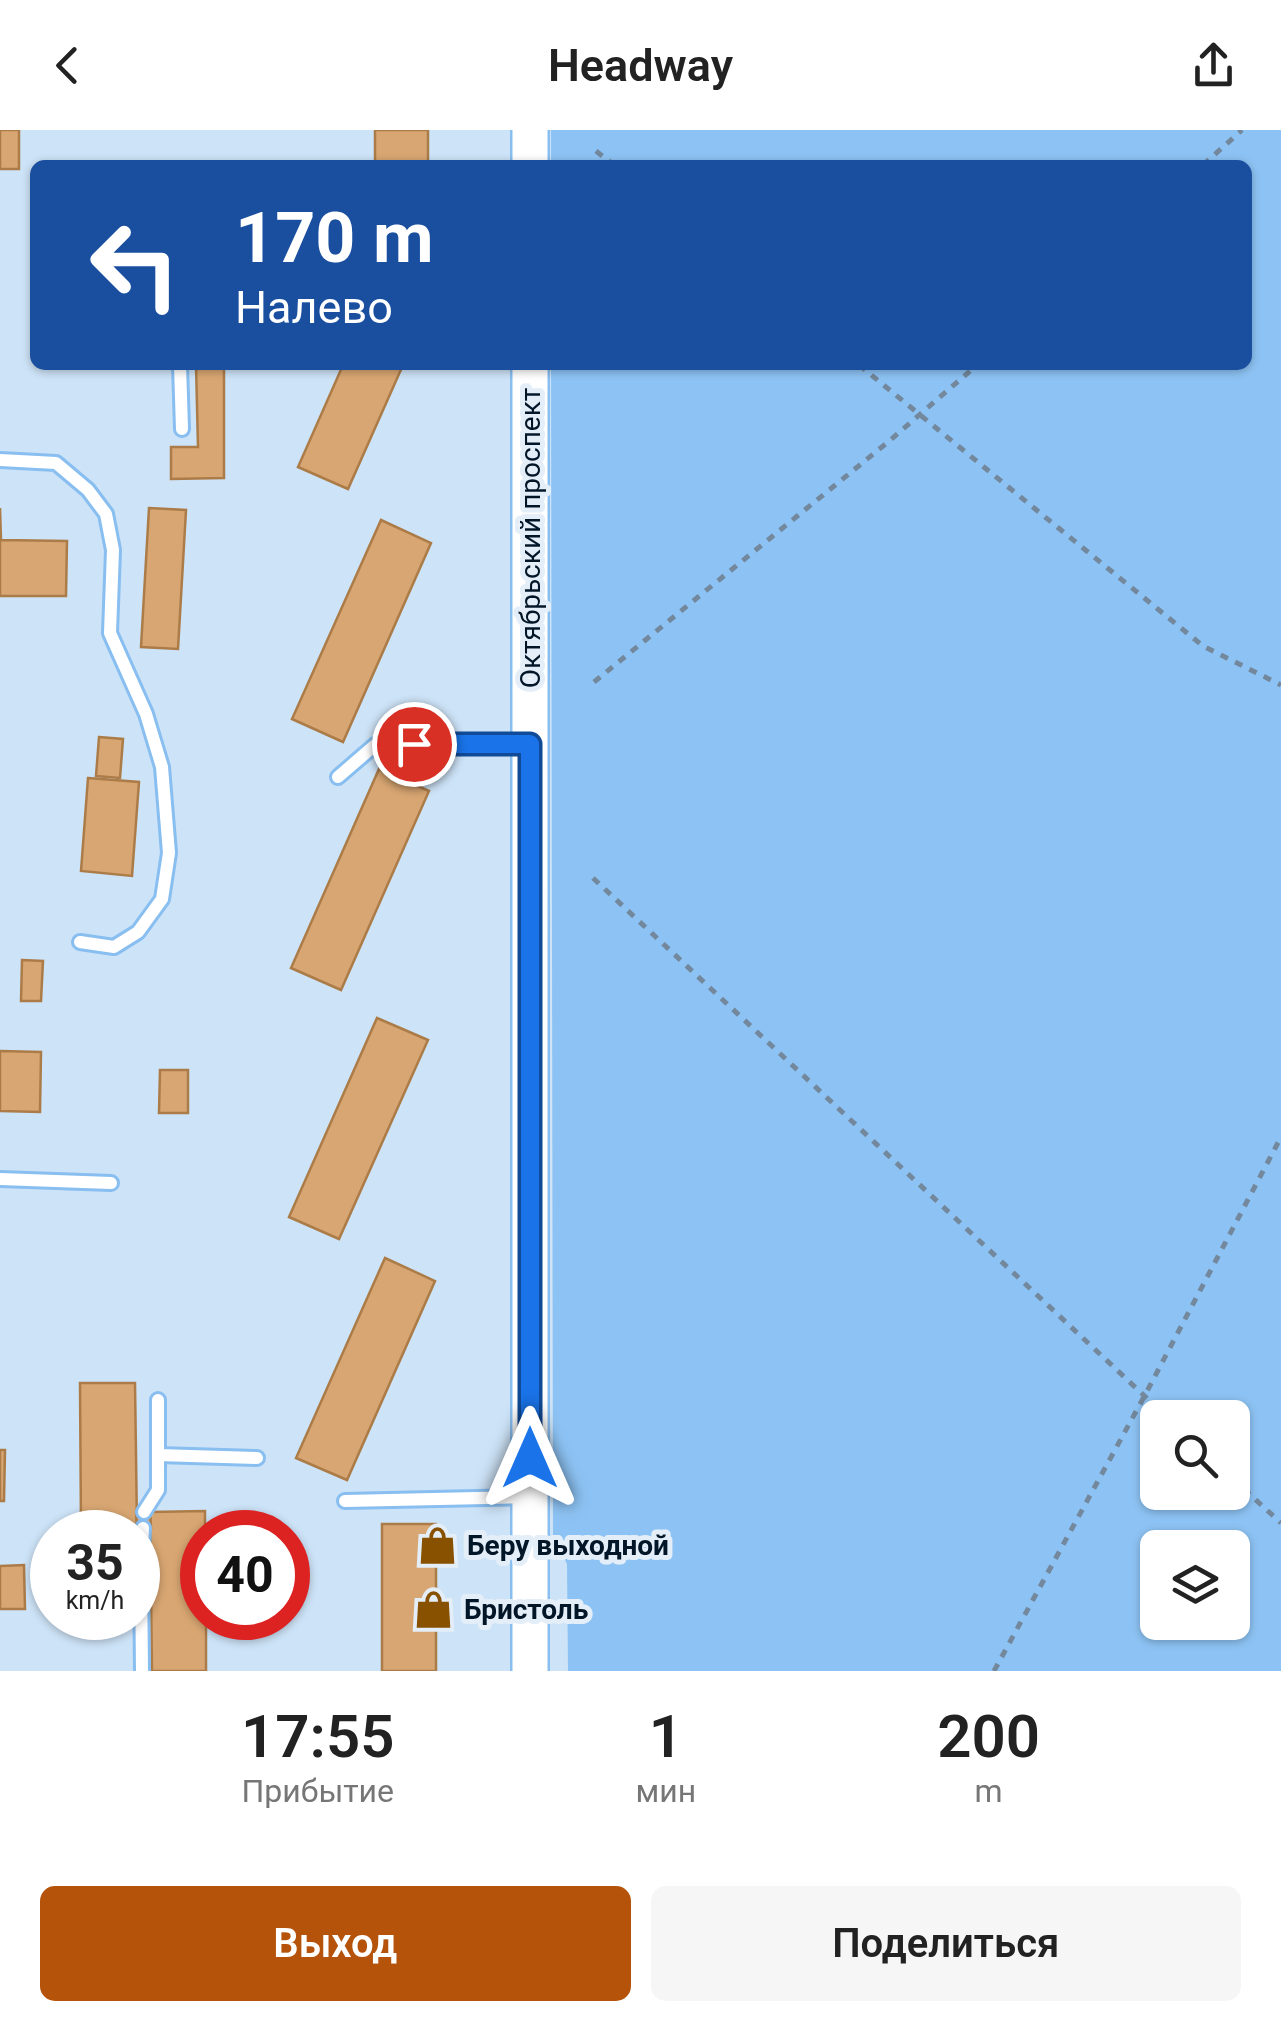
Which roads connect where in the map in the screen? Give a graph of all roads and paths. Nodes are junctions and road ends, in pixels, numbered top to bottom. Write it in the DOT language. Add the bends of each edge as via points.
graph roads {
  1 [pos="530,130"];
  2 [pos="1242,130"];
  3 [pos="596,151"];
  4 [pos="530,160"];
  5 [pos="608,160"];
  6 [pos="1209,160"];
  7 [pos="180,370"];
  8 [pos="530,370"];
  9 [pos="865,370"];
  10 [pos="971,370"];
  11 [pos="920,414"];
  12 [pos="182,430"];
  13 [pos="0,460"];
  14 [pos="594,682"];
  15 [pos="1281,684"];
  16 [pos="530,744"];
  17 [pos="338,777"];
  18 [pos="593,878"];
  19 [pos="80,942"];
  20 [pos="1281,1137"];
  21 [pos="0,1178"];
  22 [pos="111,1182"];
  23 [pos="1144,1395"];
  24 [pos="158,1400"];
  25 [pos="1149,1400"];
  26 [pos="158,1456"];
  27 [pos="257,1458"];
  28 [pos="1250,1495"];
  29 [pos="530,1497"];
  30 [pos="345,1500"];
  31 [pos="145,1510"];
  32 [pos="1281,1523"];
  33 [pos="142,1640"];
  34 [pos="142,1671"];
  35 [pos="530,1671"];
  36 [pos="994,1671"];
  1 -- 4 [label="street"];
  2 -- 6 [label="path"];
  3 -- 5 [label="path"];
  7 -- 12 [label="lane"];
  8 -- 16 [label="street, Октябрьский проспект"];
  9 -- 11 [label="path"];
  10 -- 11 [label="path"];
  11 -- 14 [label="path"];
  11 -- 15 [label="path" via="1203,646"];
  13 -- 19 [label="lane" via="56,463 106,514 113,550 110,633 162,768 169,853 162,898 138,932 114,947"];
  16 -- 17 [label="lane" via="375,744"];
  16 -- 29 [label="street, Октябрьский проспект"];
  18 -- 23 [label="path"];
  20 -- 23 [label="path"];
  21 -- 22 [label="lane"];
  23 -- 25 [label="path"];
  23 -- 36 [label="path"];
  24 -- 26 [label="lane"];
  26 -- 27 [label="lane"];
  26 -- 31 [label="lane" via="158,1490"];
  28 -- 32 [label="path"];
  29 -- 30 [label="lane"];
  29 -- 35 [label="street, Октябрьский проспект"];
  33 -- 34 [label="lane"];
}
